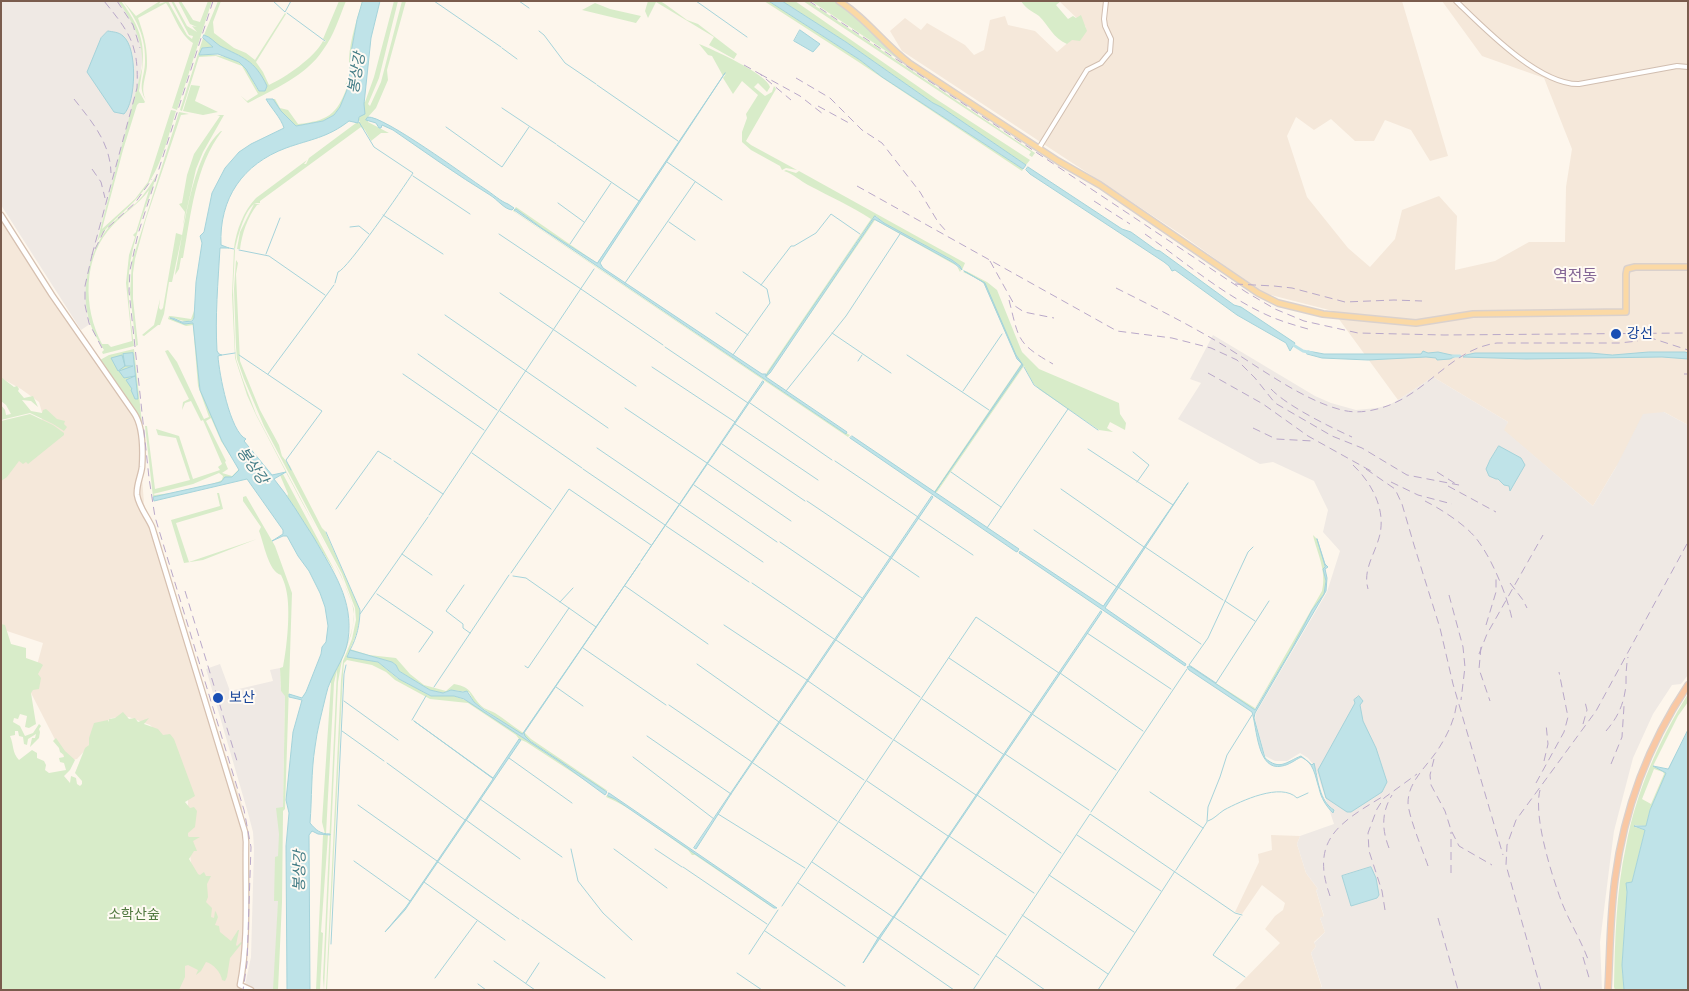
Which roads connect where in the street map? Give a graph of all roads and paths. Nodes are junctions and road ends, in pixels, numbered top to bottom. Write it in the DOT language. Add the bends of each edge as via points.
graph roads {
  1 [pos="839,1"];
  2 [pos="1106,1"];
  3 [pos="1456,1"];
  4 [pos="1688,67"];
  5 [pos="1039,148"];
  6 [pos="1,215"];
  7 [pos="1688,267"];
  8 [pos="1688,685"];
  9 [pos="239,988"];
  10 [pos="251,990"];
  11 [pos="1608,990"];
  1 -- 5 [label="main road" via="909,63"];
  2 -- 5 [label="street" via="1104,19 1111,39 1110,52 1101,63 1087,70"];
  3 -- 4 [label="street" via="1525,63 1568,83"];
  5 -- 7 [label="main road" via="1109,190 1263,297 1285,306 1324,314 1416,322 1482,313 1626,312 1627,269"];
  6 -- 9 [label="main road" via="140,425 142,468 137,488 139,500 152,527 246,842 243,967"];
  8 -- 11 [label="highway" via="1668,716 1648,758 1626,823 1614,881"];
  9 -- 10 [label="main road"];
}
